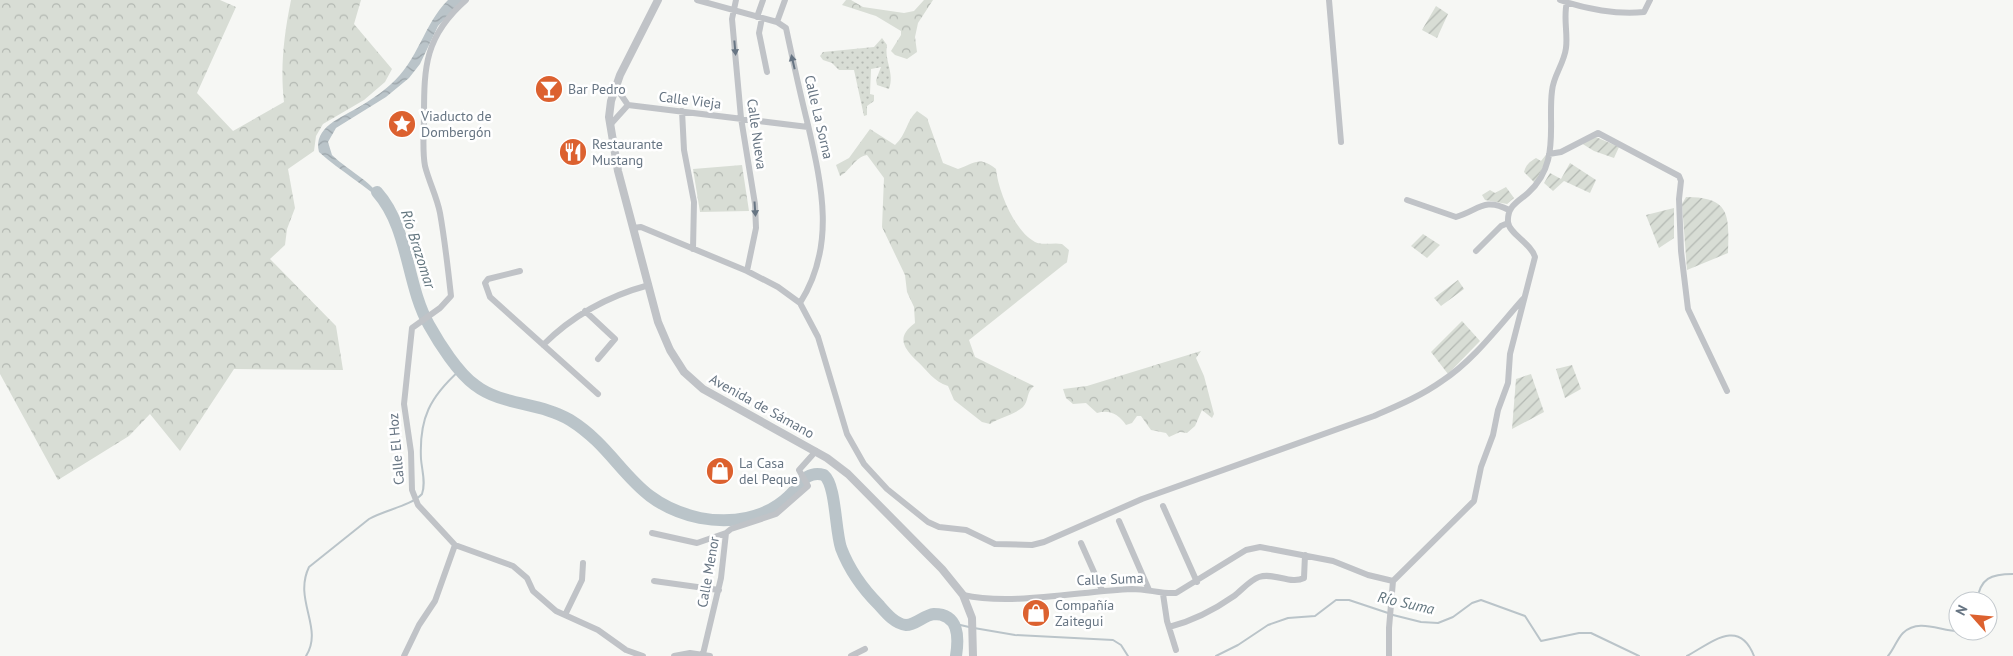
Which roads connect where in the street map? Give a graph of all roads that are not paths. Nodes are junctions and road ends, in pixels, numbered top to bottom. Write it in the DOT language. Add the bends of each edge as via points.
graph roads {
  1 [pos="466,0"];
  2 [pos="658,0"];
  3 [pos="697,0"];
  4 [pos="736,0"];
  5 [pos="763,0"];
  6 [pos="785,0"];
  7 [pos="1329,0"];
  8 [pos="1564,1"];
  9 [pos="1649,3"];
  10 [pos="732,10"];
  11 [pos="760,17"];
  12 [pos="777,22"];
  13 [pos="767,72"];
  14 [pos="615,86"];
  15 [pos="628,105"];
  16 [pos="682,111"];
  17 [pos="741,118"];
  18 [pos="610,125"];
  19 [pos="808,126"];
  20 [pos="1341,142"];
  21 [pos="1549,154"];
  22 [pos="1407,200"];
  23 [pos="1509,210"];
  24 [pos="1508,223"];
  25 [pos="633,228"];
  26 [pos="692,249"];
  27 [pos="1476,251"];
  28 [pos="520,271"];
  29 [pos="747,271"];
  30 [pos="649,285"];
  31 [pos="1523,299"];
  32 [pos="800,303"];
  33 [pos="585,311"];
  34 [pos="543,345"];
  35 [pos="598,359"];
  36 [pos="1727,391"];
  37 [pos="598,394"];
  38 [pos="816,451"];
  39 [pos="1163,506"];
  40 [pos="1119,521"];
  41 [pos="652,533"];
  42 [pos="726,533"];
  43 [pos="1081,543"];
  44 [pos="455,545"];
  45 [pos="1304,555"];
  46 [pos="583,563"];
  47 [pos="654,581"];
  48 [pos="1393,581"];
  49 [pos="1198,582"];
  50 [pos="719,590"];
  51 [pos="1102,590"];
  52 [pos="1149,590"];
  53 [pos="963,594"];
  54 [pos="1163,594"];
  55 [pos="565,615"];
  56 [pos="1168,627"];
  57 [pos="865,649"];
  58 [pos="1176,650"];
  59 [pos="707,655"];
  60 [pos="404,656"];
  61 [pos="644,656"];
  62 [pos="674,656"];
  63 [pos="851,656"];
  64 [pos="973,656"];
  65 [pos="1389,656"];
  1 -- 44 [label="street, Calle El Hoz" via="455,10 429,50 423,134 425,165 440,211 451,296 412,328 404,404 413,497"];
  2 -- 14 [label="street, Avenida de Sámano"];
  3 -- 10 [label="street"];
  4 -- 10 [label="street, Calle Nueva"];
  5 -- 11 [label="street"];
  6 -- 12 [label="street"];
  7 -- 20 [label="street"];
  8 -- 9 [label="street" via="1635,13 1644,12"];
  8 -- 21 [label="street" via="1567,32 1564,57 1552,90"];
  10 -- 11 [label="street"];
  10 -- 17 [label="street, Calle Nueva, one-way"];
  11 -- 12 [label="street"];
  11 -- 13 [label="street" via="759,33"];
  19 -- 12 [label="street, Calle La Sorna, one-way" via="786,28"];
  14 -- 15 [label="street"];
  14 -- 18 [label="street, Avenida de Sámano"];
  15 -- 16 [label="street, Calle Vieja"];
  15 -- 18 [label="street"];
  16 -- 17 [label="street, Calle Vieja"];
  16 -- 26 [label="street" via="684,150 694,202"];
  17 -- 19 [label="street, Calle Vieja"];
  17 -- 29 [label="street, Calle Nueva, one-way" via="756,228"];
  18 -- 25 [label="street, Avenida de Sámano" via="613,150"];
  19 -- 32 [label="street, Calle La Sorna" via="822,195 824,239"];
  21 -- 23 [label="street" via="1540,180"];
  21 -- 36 [label="street" via="1598,133 1679,176 1681,251 1688,309"];
  22 -- 23 [label="street" via="1456,217 1484,204"];
  23 -- 24 [label="street"];
  24 -- 27 [label="street"];
  24 -- 31 [label="street" via="1535,257"];
  25 -- 26 [label="street" via="641,227"];
  25 -- 30 [label="street, Avenida de Sámano"];
  26 -- 29 [label="street"];
  28 -- 34 [label="street" via="488,279 485,283 490,297"];
  29 -- 32 [label="street"];
  30 -- 33 [label="street" via="617,294"];
  30 -- 38 [label="street, Avenida de Sámano" via="664,337 684,372 703,389"];
  31 -- 32 [label="street" via="1461,367 1406,402 1116,509 1055,538 1032,545 1003,545 986,541 966,530 939,527 928,522 887,488 864,464 847,434 818,337"];
  31 -- 48 [label="street" via="1510,354 1508,383 1480,467 1474,501"];
  33 -- 34 [label="street"];
  33 -- 35 [label="street" via="614,339"];
  34 -- 37 [label="street"];
  38 -- 42 [label="street, Calle Menor" via="799,470 808,486 776,514"];
  38 -- 53 [label="street, Avenida de Sámano" via="848,474"];
  39 -- 49 [label="street"];
  40 -- 52 [label="street"];
  41 -- 42 [label="street" via="697,543"];
  42 -- 50 [label="street, Calle Menor"];
  43 -- 51 [label="street"];
  44 -- 55 [label="street, Calle El Hoz" via="513,566 527,578 538,595"];
  44 -- 60 [label="street" via="435,601"];
  45 -- 48 [label="street"];
  45 -- 49 [label="street" via="1260,547 1246,550"];
  45 -- 56 [label="street" via="1304,578 1298,581 1278,577 1256,578 1214,609"];
  46 -- 55 [label="street" via="582,580"];
  47 -- 50 [label="street"];
  48 -- 65 [label="street"];
  49 -- 54 [label="street" via="1176,593"];
  50 -- 59 [label="street, Calle Menor"];
  51 -- 52 [label="street, Calle Suma"];
  51 -- 53 [label="street, Calle Suma" via="1011,598"];
  52 -- 54 [label="street, Calle Suma"];
  53 -- 64 [label="street, Avenida de Sámano" via="972,618"];
  54 -- 56 [label="street"];
  55 -- 61 [label="street, Calle El Hoz" via="598,630 626,650"];
  56 -- 58 [label="street"];
  57 -- 63 [label="street"];
  59 -- 62 [label="street" via="690,653"];
}
